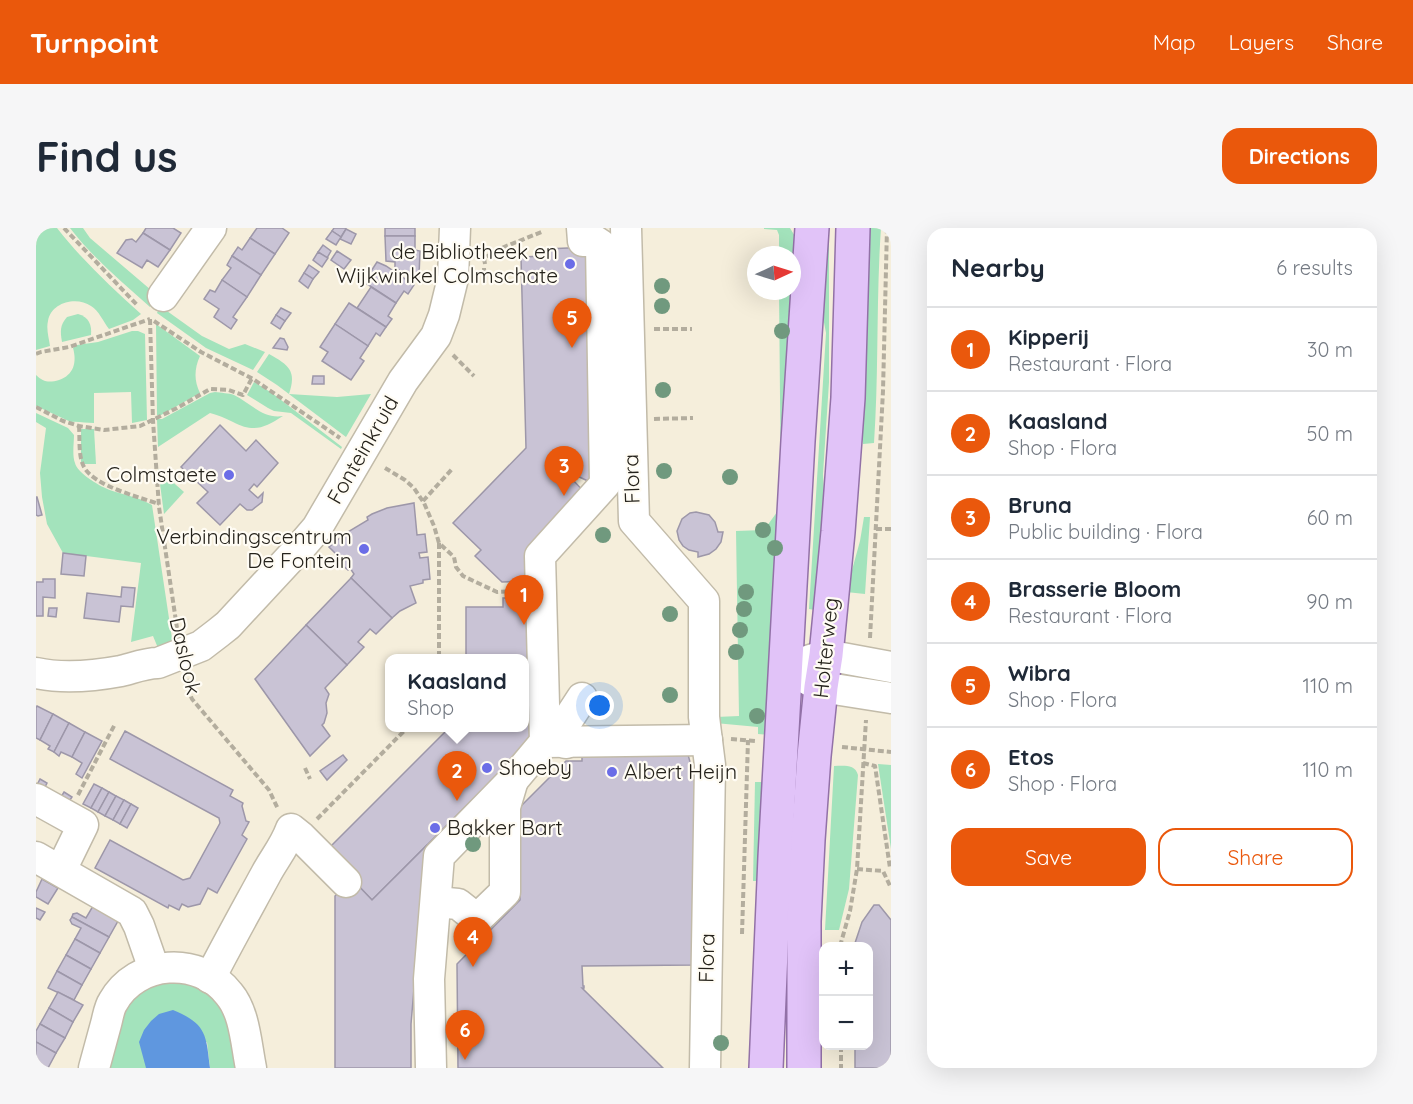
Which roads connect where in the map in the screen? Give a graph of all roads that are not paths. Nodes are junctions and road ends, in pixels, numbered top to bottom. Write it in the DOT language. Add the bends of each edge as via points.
graph roads {
  1 [pos="211,228"];
  2 [pos="455,228"];
  3 [pos="582,228"];
  4 [pos="626,228"];
  5 [pos="812,228"];
  6 [pos="853,228"];
  7 [pos="152,308"];
  8 [pos="826,655"];
  9 [pos="880,665"];
  10 [pos="786,667"];
  11 [pos="36,673"];
  12 [pos="821,687"];
  13 [pos="879,696"];
  14 [pos="582,698"];
  15 [pos="707,740"];
  16 [pos="556,743"];
  17 [pos="513,780"];
  18 [pos="36,798"];
  19 [pos="49,863"];
  20 [pos="346,882"];
  21 [pos="436,902"];
  22 [pos="154,969"];
  23 [pos="210,978"];
  24 [pos="94,1068"];
  25 [pos="250,1068"];
  26 [pos="431,1068"];
  27 [pos="705,1068"];
  28 [pos="766,1068"];
  29 [pos="804,1068"];
  1 -- 7 [label="street"];
  2 -- 11 [label="street, Fonteinkruid" via="453,278 436,336 404,381 317,528 228,625 201,646 158,663 111,673"];
  3 -- 16 [label="street, Flora" via="583,241 592,239 601,245 605,484 540,556"];
  4 -- 15 [label="street, Flora" via="634,521 704,601"];
  5 -- 10 [label="main road, Holterweg"];
  6 -- 8 [label="main road, Holterweg" via="849,389"];
  8 -- 9 [label="street"];
  8 -- 10 [label="street"];
  8 -- 12 [label="main road, Holterweg"];
  10 -- 12 [label="street"];
  10 -- 28 [label="main road, Holterweg"];
  12 -- 13 [label="street"];
  12 -- 29 [label="main road, Holterweg" via="804,921"];
  14 -- 16 [label="street"];
  15 -- 16 [label="street"];
  15 -- 27 [label="street, Flora" via="710,765"];
  16 -- 17 [label="street"];
  17 -- 21 [label="street" via="439,856"];
  17 -- 21 [label="street" via="505,807 505,892 477,919 458,904"];
  18 -- 19 [label="street" via="83,825"];
  19 -- 22 [label="street" via="132,912"];
  20 -- 23 [label="street" via="301,837 302,826 287,840"];
  21 -- 26 [label="street" via="429,979"];
  22 -- 23 [label="street" via="185,968"];
  22 -- 24 [label="street" via="123,987 112,1004"];
  23 -- 25 [label="street" via="230,994 236,1006"];
}
